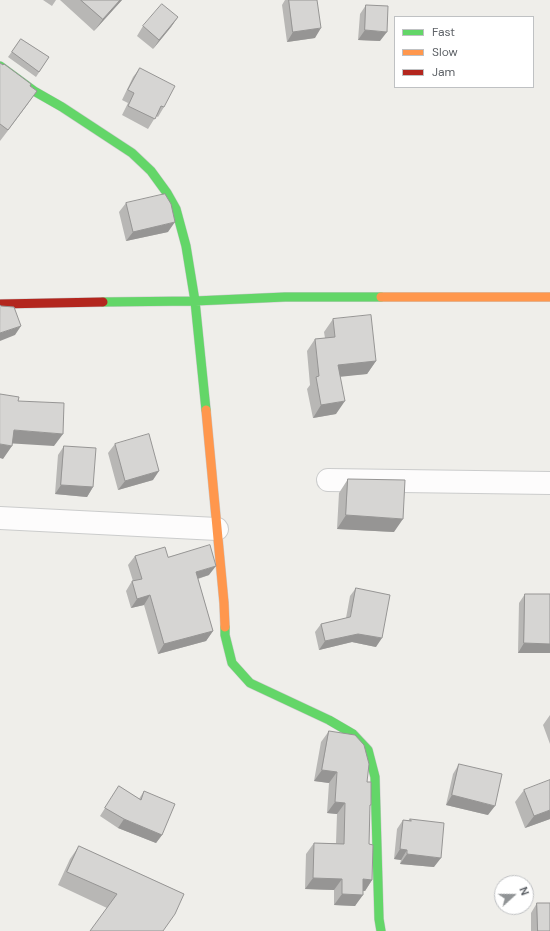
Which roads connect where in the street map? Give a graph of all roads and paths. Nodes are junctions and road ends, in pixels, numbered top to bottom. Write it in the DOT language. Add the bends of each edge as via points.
graph roads {
  1 [pos="0,66"];
  2 [pos="550,297"];
  3 [pos="195,301"];
  4 [pos="0,304"];
  5 [pos="328,480"];
  6 [pos="550,483"];
  7 [pos="0,518"];
  8 [pos="217,529"];
  9 [pos="381,931"];
  1 -- 3 [label="street" via="34,91 132,153 151,171 176,209 186,246"];
  2 -- 3 [label="street" via="285,297"];
  3 -- 4 [label="street"];
  3 -- 8 [label="street"];
  5 -- 6 [label="street"];
  7 -- 8 [label="street"];
  8 -- 9 [label="street" via="225,635 232,663 250,683 329,720 353,734 368,750 375,777"];
}
